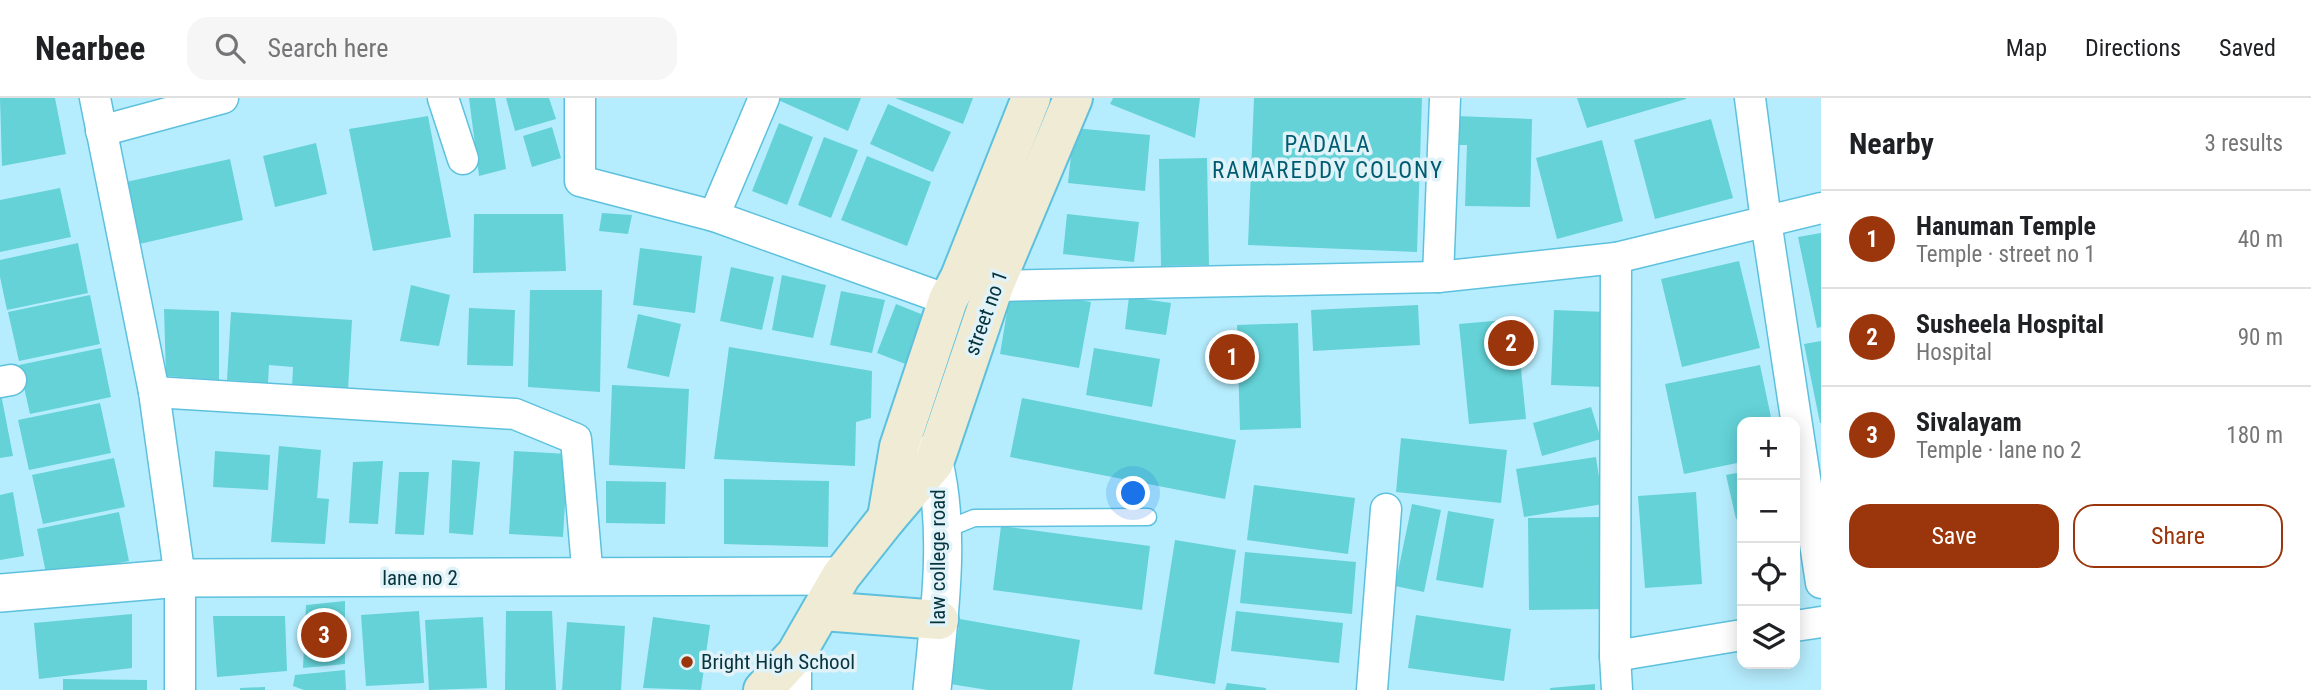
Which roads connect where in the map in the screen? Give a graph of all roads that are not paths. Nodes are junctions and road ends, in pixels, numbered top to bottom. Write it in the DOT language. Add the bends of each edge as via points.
graph roads {
  1 [pos="95,98"];
  2 [pos="223,98"];
  3 [pos="443,98"];
  4 [pos="580,98"];
  5 [pos="764,98"];
  6 [pos="1031,98"];
  7 [pos="1073,98"];
  8 [pos="1445,98"];
  9 [pos="1750,98"];
  10 [pos="101,131"];
  11 [pos="463,159"];
  12 [pos="1821,208"];
  13 [pos="715,216"];
  14 [pos="1766,221"];
  15 [pos="1616,258"];
  16 [pos="1438,276"];
  17 [pos="967,288"];
  18 [pos="154,392"];
  19 [pos="899,447"];
  20 [pos="934,463"];
  21 [pos="1386,509"];
  22 [pos="1148,517"];
  23 [pos="887,518"];
  24 [pos="942,531"];
  25 [pos="841,576"];
  26 [pos="180,578"];
  27 [pos="588,579"];
  28 [pos="1821,583"];
  29 [pos="0,593"];
  30 [pos="823,611"];
  31 [pos="939,620"];
  32 [pos="1821,622"];
  33 [pos="1800,625"];
  34 [pos="1737,636"];
  35 [pos="1615,656"];
  36 [pos="796,672"];
  37 [pos="180,690"];
  38 [pos="763,690"];
  39 [pos="932,690"];
  40 [pos="1372,690"];
  41 [pos="1617,690"];
  1 -- 10 [label="street"];
  2 -- 10 [label="street"];
  3 -- 11 [label="street"];
  4 -- 13 [label="street" via="580,181"];
  5 -- 13 [label="street"];
  6 -- 17 [label="main road, street no 1"];
  7 -- 17 [label="main road, street no 1"];
  8 -- 16 [label="street"];
  9 -- 14 [label="street"];
  10 -- 18 [label="street"];
  12 -- 14 [label="street"];
  13 -- 17 [label="street"];
  14 -- 15 [label="street"];
  14 -- 28 [label="street"];
  15 -- 16 [label="street"];
  15 -- 35 [label="street"];
  16 -- 17 [label="street"];
  17 -- 19 [label="main road, street no 1"];
  17 -- 20 [label="main road, street no 1"];
  18 -- 26 [label="street"];
  18 -- 27 [label="street" via="515,414 576,439"];
  19 -- 20 [label="street, law college road"];
  19 -- 23 [label="main road, street no 1"];
  20 -- 23 [label="main road, street no 1"];
  20 -- 24 [label="street, law college road" via="941,489"];
  21 -- 40 [label="street"];
  22 -- 24 [label="lane" via="974,518"];
  23 -- 25 [label="main road, street no 1"];
  24 -- 31 [label="street, law college road"];
  25 -- 27 [label="street, lane no 2"];
  25 -- 30 [label="main road, street no 1"];
  26 -- 27 [label="street, lane no 2"];
  26 -- 29 [label="street, lane no 2"];
  26 -- 37 [label="street"];
  30 -- 31 [label="main road"];
  30 -- 36 [label="main road, street no 1"];
  31 -- 39 [label="street, law college road"];
  32 -- 33 [label="street"];
  34 -- 35 [label="street"];
  35 -- 41 [label="street"];
  36 -- 38 [label="main road, street no 1"];
}
